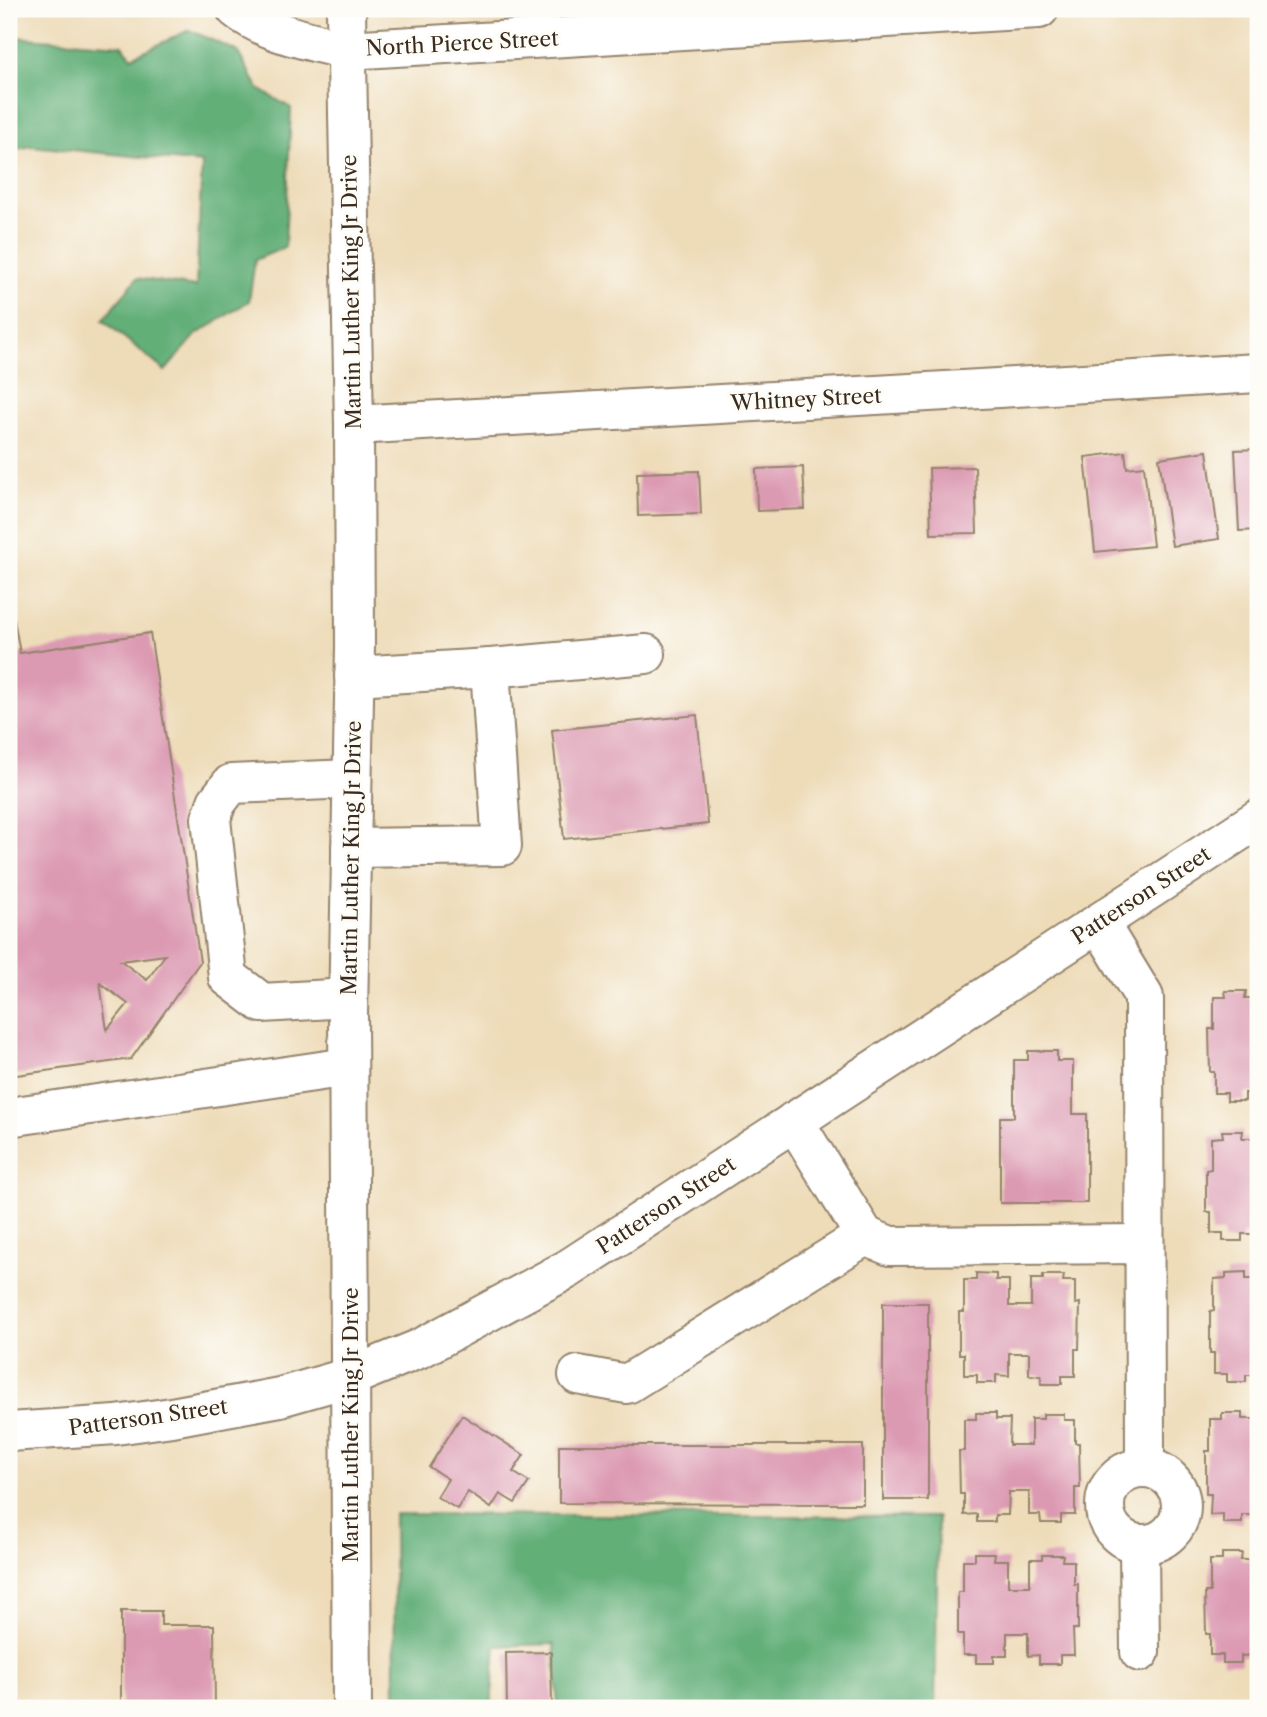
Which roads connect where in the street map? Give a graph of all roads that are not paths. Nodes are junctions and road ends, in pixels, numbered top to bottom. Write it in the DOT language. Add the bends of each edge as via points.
graph roads {
  1 [pos="236,9"];
  2 [pos="346,9"];
  3 [pos="1039,9"];
  4 [pos="346,50"];
  5 [pos="1258,373"];
  6 [pos="354,425"];
  7 [pos="646,654"];
  8 [pos="489,668"];
  9 [pos="354,676"];
  10 [pos="352,779"];
  11 [pos="1258,819"];
  12 [pos="351,848"];
  13 [pos="1099,923"];
  14 [pos="348,998"];
  15 [pos="348,1067"];
  16 [pos="9,1117"];
  17 [pos="794,1121"];
  18 [pos="865,1236"];
  19 [pos="1144,1244"];
  20 [pos="578,1376"];
  21 [pos="350,1377"];
  22 [pos="9,1432"];
  23 [pos="1145,1467"];
  24 [pos="1139,1544"];
  25 [pos="1140,1652"];
  26 [pos="352,1708"];
  1 -- 4 [label="street, North Pierce Street" via="274,31"];
  2 -- 4 [label="street, Martin Luther King Jr Drive"];
  3 -- 4 [label="street, North Pierce Street"];
  4 -- 6 [label="street, Martin Luther King Jr Drive"];
  5 -- 6 [label="street, Whitney Street"];
  6 -- 9 [label="street, Martin Luther King Jr Drive"];
  7 -- 8 [label="street"];
  8 -- 9 [label="street"];
  8 -- 12 [label="street" via="502,846"];
  9 -- 10 [label="street, Martin Luther King Jr Drive"];
  10 -- 12 [label="street, Martin Luther King Jr Drive"];
  10 -- 14 [label="street" via="230,784 211,819 228,976 262,1003"];
  11 -- 13 [label="street, Patterson Street"];
  12 -- 14 [label="street, Martin Luther King Jr Drive"];
  13 -- 17 [label="street, Patterson Street"];
  13 -- 19 [label="street" via="1144,997"];
  14 -- 15 [label="street, Martin Luther King Jr Drive"];
  15 -- 16 [label="street"];
  15 -- 21 [label="street, Martin Luther King Jr Drive"];
  17 -- 18 [label="street"];
  17 -- 21 [label="street, Patterson Street" via="568,1269 421,1348"];
  18 -- 19 [label="street" via="890,1246"];
  18 -- 20 [label="street" via="627,1384"];
  19 -- 23 [label="street"];
  21 -- 22 [label="street, Patterson Street" via="280,1397 172,1417"];
  21 -- 26 [label="street, Martin Luther King Jr Drive"];
  23 -- 24 [label="street" via="1121,1474 1105,1496 1108,1522 1126,1541"];
  23 -- 24 [label="street" via="1168,1476 1181,1496 1182,1508 1179,1521 1163,1539"];
  24 -- 25 [label="street"];
}
